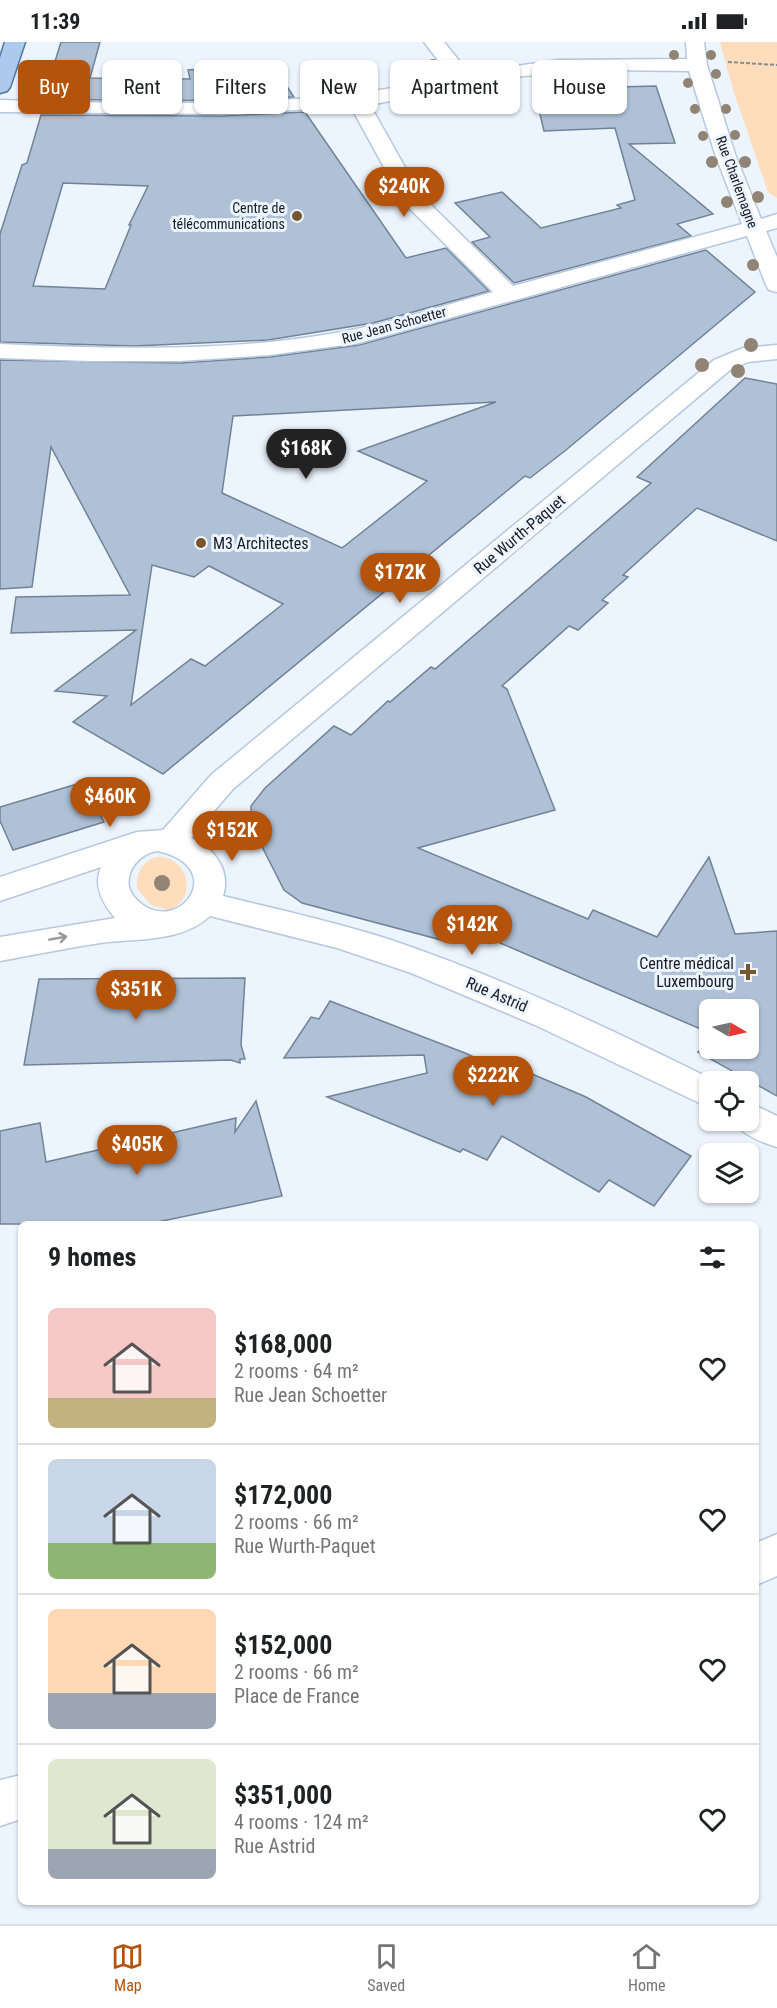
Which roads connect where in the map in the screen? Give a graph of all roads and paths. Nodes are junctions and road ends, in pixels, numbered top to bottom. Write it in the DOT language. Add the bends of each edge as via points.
graph roads {
  1 [pos="15,42"];
  2 [pos="434,42"];
  3 [pos="695,42"];
  4 [pos="448,60"];
  5 [pos="697,64"];
  6 [pos="777,65"];
  7 [pos="520,70"];
  8 [pos="0,87"];
  9 [pos="300,103"];
  10 [pos="0,106"];
  11 [pos="365,114"];
  12 [pos="777,221"];
  13 [pos="754,228"];
  14 [pos="777,285"];
  15 [pos="508,294"];
  16 [pos="0,351"];
  17 [pos="777,352"];
  18 [pos="158,841"];
  19 [pos="92,860"];
  20 [pos="0,872"];
  21 [pos="0,889"];
  22 [pos="203,903"];
  23 [pos="174,925"];
  24 [pos="0,949"];
  25 [pos="699,1088"];
  26 [pos="759,1122"];
  27 [pos="777,1133"];
  28 [pos="777,1554"];
  29 [pos="759,1563"];
  30 [pos="18,1798"];
  31 [pos="0,1803"];
  1 -- 8 [label="main road"];
  2 -- 4 [label="street"];
  3 -- 5 [label="street, Rue Charlemagne"];
  5 -- 6 [label="path"];
  5 -- 7 [label="street" via="564,65"];
  5 -- 13 [label="street, Rue Charlemagne" via="725,154"];
  9 -- 10 [label="street" via="195,108"];
  11 -- 15 [label="street" via="411,197"];
  12 -- 13 [label="street, Rue Jean Schoetter"];
  13 -- 14 [label="street, Rue Charlemagne"];
  13 -- 15 [label="street, Rue Jean Schoetter"];
  15 -- 16 [label="street, Rue Jean Schoetter" via="360,336 300,347 174,356"];
  17 -- 18 [label="street, Rue Wurth-Paquet" via="743,355 722,365 222,783"];
  18 -- 19 [label="street"];
  18 -- 22 [label="street" via="193,851 207,866 210,884"];
  18 -- 23 [label="street" via="122,858 113,890 125,909 135,916"];
  19 -- 20 [label="street"];
  19 -- 21 [label="street"];
  22 -- 23 [label="street"];
  22 -- 25 [label="street, Rue Astrid" via="378,948 446,972 580,1029"];
  24 -- 23 [label="street, one-way" via="100,931"];
  26 -- 27 [label="street"];
  28 -- 29 [label="street"];
  30 -- 31 [label="street"];
}
